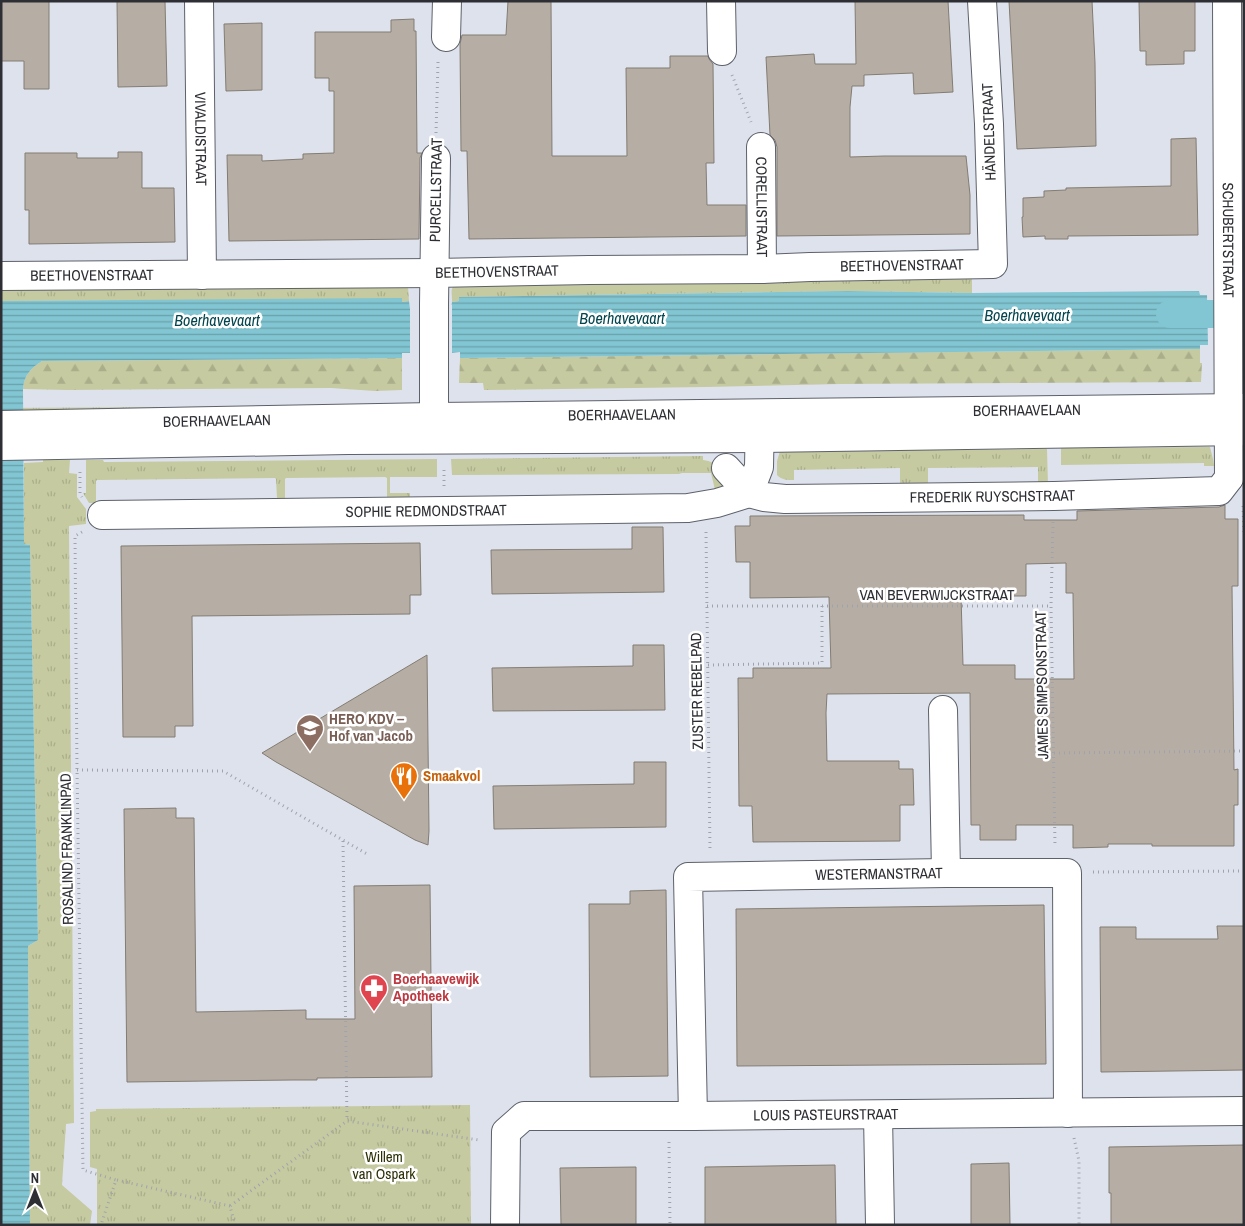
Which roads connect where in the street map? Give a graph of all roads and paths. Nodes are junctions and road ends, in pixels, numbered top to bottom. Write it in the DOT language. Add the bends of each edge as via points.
graph roads {
  1 [pos="199,1"];
  2 [pos="447,1"];
  3 [pos="721,1"];
  4 [pos="982,1"];
  5 [pos="1227,1"];
  6 [pos="446,38"];
  7 [pos="722,51"];
  8 [pos="761,147"];
  9 [pos="436,158"];
  10 [pos="993,264"];
  11 [pos="762,269"];
  12 [pos="435,273"];
  13 [pos="202,275"];
  14 [pos="1,276"];
  15 [pos="1237,420"];
  16 [pos="1,424"];
  17 [pos="760,425"];
  18 [pos="434,428"];
  19 [pos="28,435"];
  20 [pos="1,446"];
  21 [pos="80,465"];
  22 [pos="726,468"];
  23 [pos="1237,478"];
  24 [pos="749,493"];
  25 [pos="1054,496"];
  26 [pos="706,505"];
  27 [pos="90,515"];
  28 [pos="707,606"];
  29 [pos="822,606"];
  30 [pos="1051,606"];
  31 [pos="708,665"];
  32 [pos="943,710"];
  33 [pos="1244,751"];
  34 [pos="1054,753"];
  35 [pos="77,770"];
  36 [pos="343,840"];
  37 [pos="367,854"];
  38 [pos="1244,871"];
  39 [pos="1061,872"];
  40 [pos="946,873"];
  41 [pos="710,876"];
  42 [pos="1244,1112"];
  43 [pos="1068,1113"];
  44 [pos="878,1115"];
  45 [pos="681,1116"];
  46 [pos="347,1121"];
  47 [pos="506,1144"];
  48 [pos="116,1180"];
  49 [pos="230,1206"];
  50 [pos="101,1225"];
  51 [pos="235,1225"];
  52 [pos="505,1225"];
  53 [pos="670,1225"];
  54 [pos="880,1225"];
  55 [pos="1079,1225"];
  1 -- 13 [label="street, VIVALDISTRAAT"];
  2 -- 6 [label="street"];
  3 -- 7 [label="street"];
  4 -- 10 [label="street, HÄNDELSTRAAT"];
  5 -- 15 [label="street, SCHUBERTSTRAAT" via="1229,366"];
  6 -- 9 [label="path, PURCELLSTRAAT" via="437,64"];
  7 -- 8 [label="path, CORELLISTRAAT"];
  8 -- 11 [label="street, CORELLISTRAAT"];
  9 -- 12 [label="street, PURCELLSTRAAT"];
  10 -- 11 [label="street, BEETHOVENSTRAAT"];
  11 -- 12 [label="street, BEETHOVENSTRAAT"];
  12 -- 13 [label="street, BEETHOVENSTRAAT"];
  12 -- 18 [label="street, PURCELLSTRAAT"];
  13 -- 14 [label="street, BEETHOVENSTRAAT"];
  15 -- 17 [label="street, BOERHAAVELAAN"];
  15 -- 23 [label="street, SCHUBERTSTRAAT"];
  16 -- 19 [label="street, BOERHAAVELAAN"];
  17 -- 18 [label="street, BOERHAAVELAAN"];
  17 -- 24 [label="street" via="758,467"];
  18 -- 19 [label="street, BOERHAAVELAAN"];
  19 -- 20 [label="street, BOERHAAVELAAN"];
  21 -- 27 [label="path, ROSALIND FRANKLINPAD" via="80,494"];
  22 -- 24 [label="street"];
  23 -- 25 [label="street, FREDERIK RUYSCHSTRAAT" via="1219,491"];
  24 -- 25 [label="street, FREDERIK RUYSCHSTRAAT" via="785,499"];
  24 -- 26 [label="street, SOPHIE REDMONDSTRAAT"];
  25 -- 30 [label="path, JAMES SIMPSONSTRAAT"];
  26 -- 27 [label="street, SOPHIE REDMONDSTRAAT" via="688,508"];
  26 -- 28 [label="path, ZUSTER REBELPAD"];
  27 -- 35 [label="path, ROSALIND FRANKLINPAD" via="76,536"];
  28 -- 29 [label="path, VAN BEVERWIJCKSTRAAT"];
  28 -- 31 [label="path, ZUSTER REBELPAD"];
  29 -- 30 [label="path, VAN BEVERWIJCKSTRAAT"];
  29 -- 31 [label="path" via="822,663"];
  30 -- 34 [label="path, JAMES SIMPSONSTRAAT"];
  31 -- 41 [label="path, ZUSTER REBELPAD"];
  32 -- 40 [label="street"];
  33 -- 34 [label="path"];
  34 -- 39 [label="path, JAMES SIMPSONSTRAAT"];
  35 -- 36 [label="path" via="223,771"];
  35 -- 48 [label="path, ROSALIND FRANKLINPAD" via="82,1170"];
  36 -- 37 [label="path"];
  36 -- 46 [label="path"];
  38 -- 39 [label="path"];
  39 -- 40 [label="street, WESTERMANSTRAAT"];
  39 -- 43 [label="street"];
  40 -- 41 [label="street, WESTERMANSTRAAT"];
  41 -- 45 [label="street, WESTERMANSTRAAT" via="688,877"];
  42 -- 43 [label="street, LOUIS PASTEURSTRAAT"];
  43 -- 44 [label="street, LOUIS PASTEURSTRAAT"];
  43 -- 55 [label="path" via="1079,1161"];
  44 -- 45 [label="street, LOUIS PASTEURSTRAAT"];
  44 -- 54 [label="street"];
  45 -- 47 [label="street, LOUIS PASTEURSTRAAT" via="524,1116 506,1132"];
  45 -- 53 [label="path"];
  46 -- 47 [label="path"];
  46 -- 49 [label="path"];
  47 -- 52 [label="street, LOUIS PASTEURSTRAAT"];
  48 -- 49 [label="path"];
  48 -- 50 [label="path"];
  49 -- 51 [label="path"];
}
